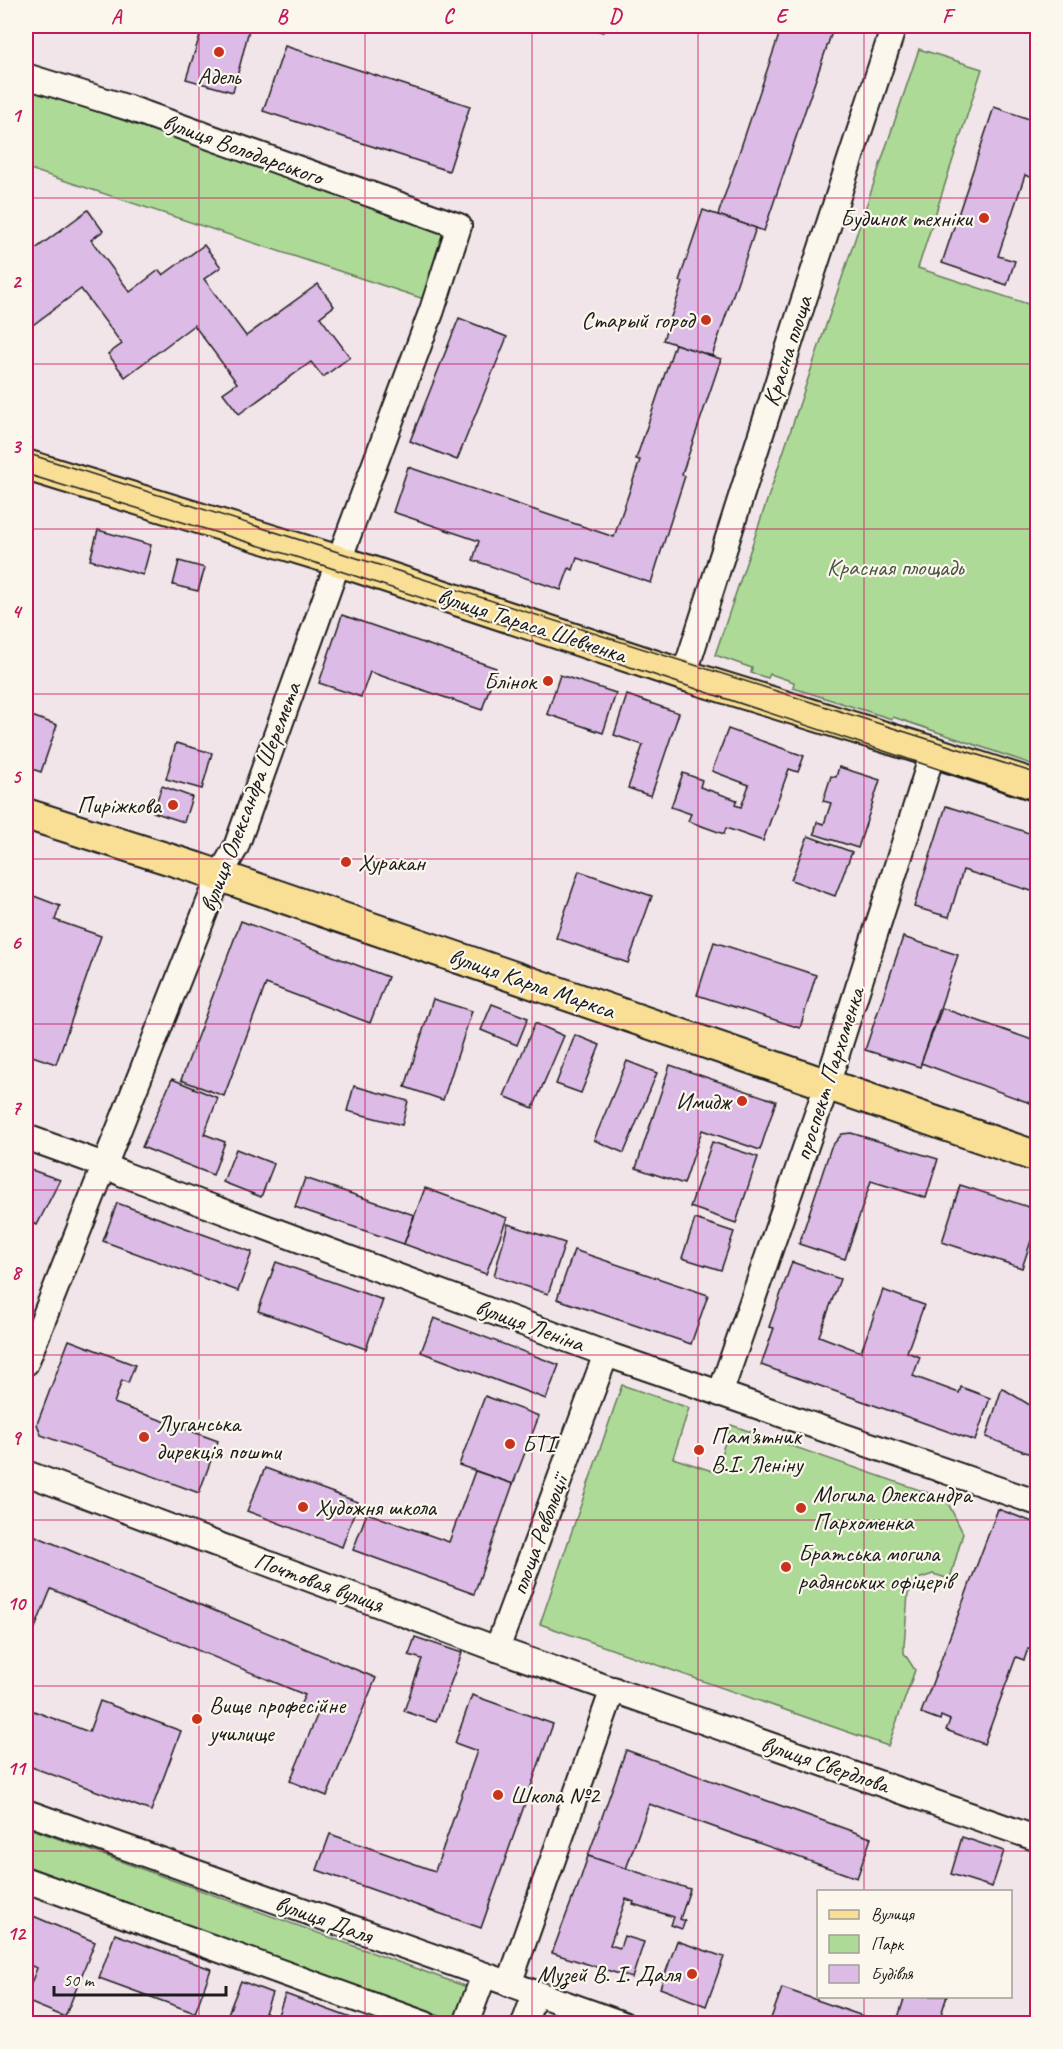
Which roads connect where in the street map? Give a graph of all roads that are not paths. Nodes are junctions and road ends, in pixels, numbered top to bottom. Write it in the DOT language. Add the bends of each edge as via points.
graph roads {
  1 [pos="894,26"];
  2 [pos="26,76"];
  3 [pos="459,226"];
  4 [pos="26,465"];
  5 [pos="339,561"];
  6 [pos="677,673"];
  7 [pos="933,752"];
  8 [pos="1038,786"];
  9 [pos="26,814"];
  10 [pos="219,877"];
  11 [pos="826,1084"];
  12 [pos="26,1137"];
  13 [pos="1038,1157"];
  14 [pos="104,1165"];
  15 [pos="606,1354"];
  16 [pos="26,1363"];
  17 [pos="720,1394"];
  18 [pos="26,1473"];
  19 [pos="1038,1503"];
  20 [pos="497,1649"];
  21 [pos="613,1689"];
  22 [pos="26,1812"];
  23 [pos="1038,1839"];
  24 [pos="26,1880"];
  25 [pos="484,1975"];
  26 [pos="509,1984"];
  27 [pos="535,1994"];
  28 [pos="425,2024"];
  29 [pos="466,2024"];
  30 [pos="524,2024"];
  31 [pos="623,2024"];
  1 -- 6 [label="street, Красна площа" via="688,663"];
  2 -- 3 [label="street, вулиця Володарського" via="129,108"];
  3 -- 5 [label="street, вулиця Олександра Шеремета"];
  4 -- 5 [label="main road, вулиця Тараса Шевченка"];
  5 -- 6 [label="main road, вулиця Тараса Шевченка"];
  5 -- 10 [label="street, вулиця Олександра Шеремета" via="236,847"];
  6 -- 7 [label="main road, вулиця Тараса Шевченка"];
  7 -- 8 [label="main road, вулиця Тараса Шевченка"];
  7 -- 11 [label="street, проспект Пархоменка"];
  9 -- 10 [label="main road, вулиця Карла Маркса"];
  10 -- 11 [label="main road, вулиця Карла Маркса"];
  10 -- 14 [label="street, вулиця Олександра Шеремета"];
  11 -- 13 [label="main road, вулиця Карла Маркса"];
  11 -- 17 [label="street, проспект Пархоменка"];
  12 -- 14 [label="street, вулиця Леніна"];
  14 -- 15 [label="street, вулиця Леніна"];
  14 -- 16 [label="street, вулиця Олександра Шеремета"];
  15 -- 17 [label="street, вулиця Леніна"];
  15 -- 20 [label="street, площа Революції"];
  17 -- 19 [label="street, вулиця Леніна"];
  18 -- 20 [label="street, Почтовая вулиця"];
  20 -- 21 [label="street, Почтовая вулиця"];
  21 -- 23 [label="street, вулиця Свердлова"];
  21 -- 26 [label="street"];
  22 -- 25 [label="street, вулиця Даля"];
  24 -- 28 [label="street"];
  25 -- 26 [label="street, вулиця Даля"];
  25 -- 29 [label="street"];
  26 -- 27 [label="street, вулиця Даля"];
  27 -- 30 [label="street"];
  27 -- 31 [label="street, вулиця Даля"];
}
